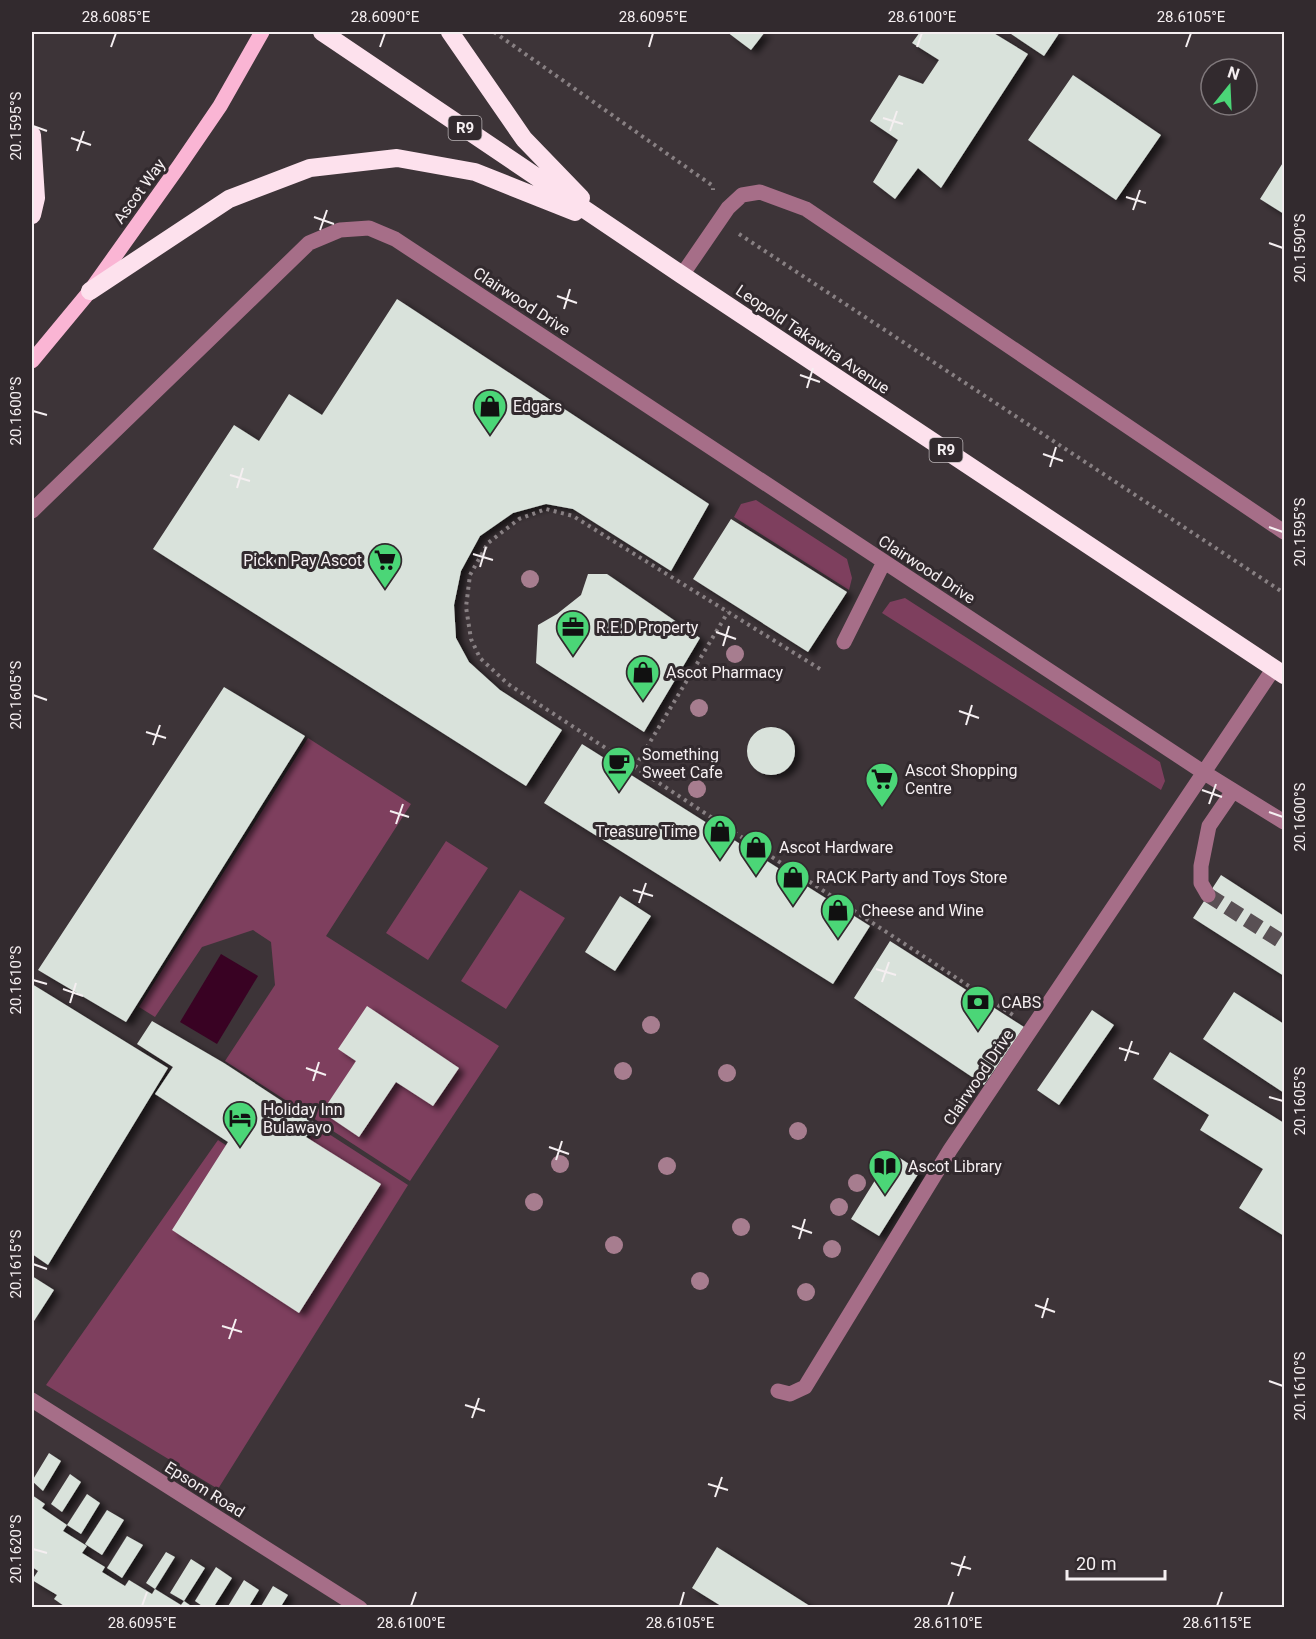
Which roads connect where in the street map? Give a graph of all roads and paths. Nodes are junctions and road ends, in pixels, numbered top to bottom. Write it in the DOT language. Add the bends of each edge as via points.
graph roads {
  1 [pos="262,32"];
  2 [pos="322,32"];
  3 [pos="450,32"];
  4 [pos="494,32"];
  5 [pos="32,135"];
  6 [pos="32,215"];
  7 [pos="719,221"];
  8 [pos="608,225"];
  9 [pos="682,275"];
  10 [pos="90,291"];
  11 [pos="32,361"];
  12 [pos="32,511"];
  13 [pos="1284,532"];
  14 [pos="884,562"];
  15 [pos="1284,593"];
  16 [pos="728,612"];
  17 [pos="844,642"];
  18 [pos="820,669"];
  19 [pos="1279,672"];
  20 [pos="635,767"];
  21 [pos="1203,772"];
  22 [pos="1233,791"];
  23 [pos="1284,822"];
  24 [pos="1208,895"];
  25 [pos="1032,1028"];
  26 [pos="778,1391"];
  27 [pos="32,1400"];
  28 [pos="360,1608"];
  1 -- 10 [label="main road, Ascot Way" via="220,106"];
  2 -- 8 [label="highway, Leopold Takawira Avenue / R9"];
  3 -- 8 [label="highway" via="524,139"];
  4 -- 7 [label="path" via="713,186"];
  5 -- 6 [label="highway" via="36,198"];
  7 -- 9 [label="street"];
  7 -- 13 [label="street" via="742,195 760,192 806,209"];
  7 -- 15 [label="path"];
  8 -- 9 [label="highway, Leopold Takawira Avenue / R9"];
  8 -- 10 [label="highway" via="475,172 397,158 310,168 229,199"];
  9 -- 19 [label="highway, Leopold Takawira Avenue / R9"];
  10 -- 11 [label="main road, Ascot Way"];
  12 -- 14 [label="street, Clairwood Drive" via="309,243 340,230 369,228 394,239"];
  14 -- 17 [label="street"];
  14 -- 21 [label="street, Clairwood Drive"];
  16 -- 18 [label="path"];
  16 -- 20 [label="path"];
  16 -- 20 [label="path" via="573,516 546,509 519,519 488,543 470,575 466,607 471,639 480,658 508,684"];
  19 -- 21 [label="street"];
  20 -- 25 [label="path"];
  21 -- 22 [label="street"];
  21 -- 25 [label="street, Clairwood Drive"];
  22 -- 23 [label="street"];
  22 -- 24 [label="street" via="1209,826 1201,866 1201,883"];
  25 -- 26 [label="street, Clairwood Drive" via="950,1150 805,1388 790,1394"];
  27 -- 28 [label="street, Epsom Road"];
}
